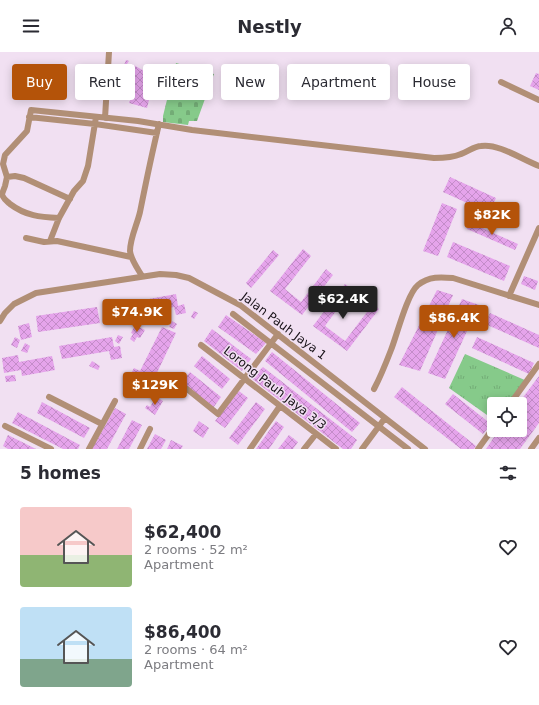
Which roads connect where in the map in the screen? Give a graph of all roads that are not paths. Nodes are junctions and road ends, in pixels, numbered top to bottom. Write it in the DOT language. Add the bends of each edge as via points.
graph roads {
  1 [pos="109,52"];
  2 [pos="501,82"];
  3 [pos="539,100"];
  4 [pos="29,117"];
  5 [pos="96,117"];
  6 [pos="105,118"];
  7 [pos="95,124"];
  8 [pos="159,124"];
  9 [pos="157,133"];
  10 [pos="539,166"];
  11 [pos="7,177"];
  12 [pos="70,199"];
  13 [pos="59,218"];
  14 [pos="539,228"];
  15 [pos="26,238"];
  16 [pos="50,241"];
  17 [pos="131,257"];
  18 [pos="142,276"];
  19 [pos="509,296"];
  20 [pos="539,305"];
  21 [pos="233,314"];
  22 [pos="0,321"];
  23 [pos="278,334"];
  24 [pos="271,343"];
  25 [pos="201,345"];
  26 [pos="539,364"];
  27 [pos="244,378"];
  28 [pos="182,385"];
  29 [pos="374,389"];
  30 [pos="49,397"];
  31 [pos="515,397"];
  32 [pos="115,401"];
  33 [pos="280,406"];
  34 [pos="385,418"];
  35 [pos="102,424"];
  36 [pos="5,426"];
  37 [pos="379,427"];
  38 [pos="150,429"];
  39 [pos="316,434"];
  40 [pos="487,437"];
  41 [pos="539,438"];
  42 [pos="51,449"];
  43 [pos="89,449"];
  44 [pos="140,449"];
  45 [pos="250,449"];
  46 [pos="304,449"];
  47 [pos="336,449"];
  48 [pos="362,449"];
  49 [pos="408,449"];
  50 [pos="425,449"];
  51 [pos="478,449"];
  52 [pos="531,449"];
  1 -- 6 [label="street"];
  2 -- 3 [label="street"];
  4 -- 5 [label="street" via="31,110"];
  4 -- 7 [label="street"];
  4 -- 11 [label="street" via="25,135 6,155 4,164"];
  5 -- 6 [label="street"];
  5 -- 7 [label="street"];
  6 -- 8 [label="street"];
  7 -- 9 [label="street"];
  7 -- 12 [label="street" via="88,166 83,181"];
  8 -- 9 [label="street"];
  8 -- 10 [label="street" via="434,158 450,158 488,145"];
  9 -- 17 [label="street" via="140,214 131,240"];
  11 -- 12 [label="street" via="24,178"];
  11 -- 13 [label="street" via="2,194 16,208 26,214"];
  12 -- 13 [label="street"];
  13 -- 16 [label="street"];
  14 -- 19 [label="street"];
  15 -- 16 [label="street"];
  16 -- 17 [label="street"];
  17 -- 18 [label="street"];
  18 -- 22 [label="street, Jalan Pauh Jaya 1" via="36,293 14,304"];
  18 -- 23 [label="street, Jalan Pauh Jaya 1" via="160,274 189,278 240,305"];
  19 -- 20 [label="street"];
  19 -- 29 [label="street" via="453,278 428,279 417,286 410,297 390,355"];
  21 -- 24 [label="street"];
  23 -- 24 [label="street"];
  23 -- 34 [label="street, Jalan Pauh Jaya 1"];
  24 -- 27 [label="street"];
  24 -- 37 [label="street"];
  25 -- 27 [label="street, Lorong Pauh Jaya 3/3"];
  26 -- 31 [label="street"];
  27 -- 28 [label="street" via="218,414"];
  27 -- 33 [label="street, Lorong Pauh Jaya 3/3"];
  30 -- 35 [label="street"];
  32 -- 35 [label="street"];
  33 -- 39 [label="street, Lorong Pauh Jaya 3/3"];
  33 -- 45 [label="street"];
  34 -- 37 [label="street"];
  34 -- 50 [label="street, Jalan Pauh Jaya 1"];
  35 -- 43 [label="street"];
  36 -- 42 [label="street"];
  37 -- 48 [label="street"];
  37 -- 49 [label="street"];
  38 -- 44 [label="street"];
  39 -- 46 [label="street"];
  39 -- 47 [label="street, Lorong Pauh Jaya 3/3"];
  40 -- 51 [label="street"];
  41 -- 52 [label="street"];
}
